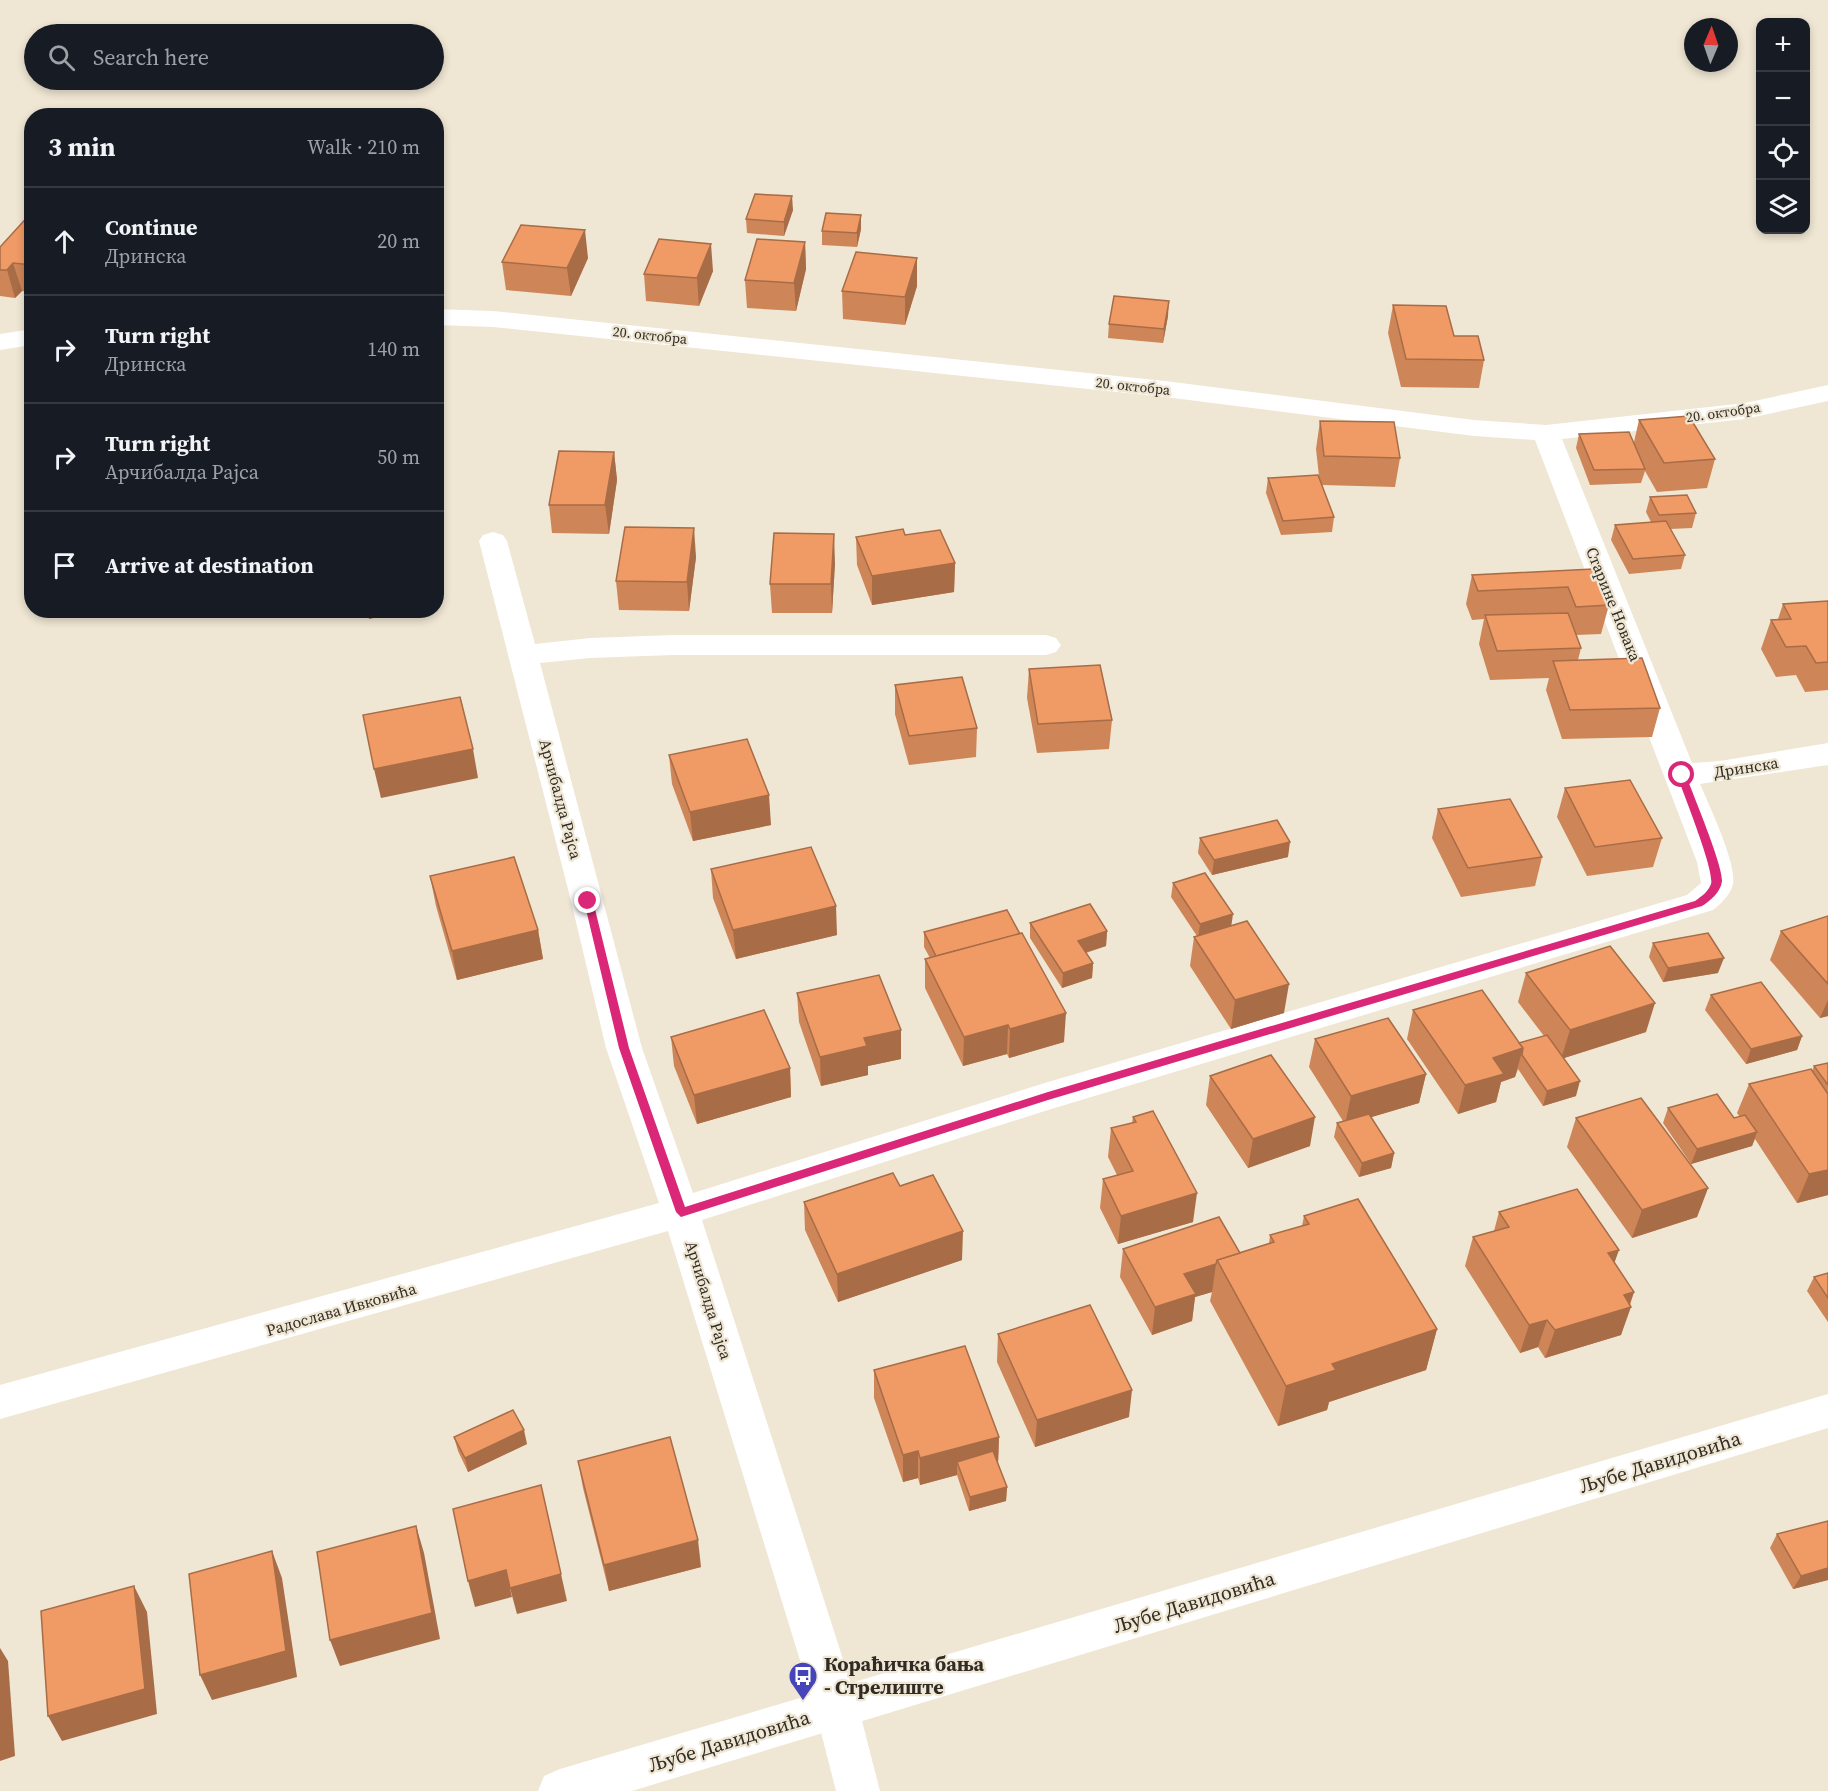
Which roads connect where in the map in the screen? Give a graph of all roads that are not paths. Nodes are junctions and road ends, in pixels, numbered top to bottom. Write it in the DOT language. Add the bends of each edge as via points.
graph roads {
  1 [pos="444,318"];
  2 [pos="24,338"];
  3 [pos="0,342"];
  4 [pos="1828,393"];
  5 [pos="1546,433"];
  6 [pos="493,541"];
  7 [pos="1046,645"];
  8 [pos="522,655"];
  9 [pos="1828,754"];
  10 [pos="1682,775"];
  11 [pos="681,1212"];
  12 [pos="0,1402"];
  13 [pos="1828,1411"];
  14 [pos="837,1709"];
  15 [pos="560,1791"];
  16 [pos="858,1791"];
  1 -- 5 [label="street, 20. октобра" via="540,324 1165,389 1474,428"];
  2 -- 3 [label="street"];
  4 -- 5 [label="street, 20. октобра" via="1745,411"];
  5 -- 10 [label="street, Старине Новака"];
  6 -- 8 [label="street, Арчибалда Рајса"];
  7 -- 8 [label="street" via="673,645"];
  8 -- 11 [label="street, Арчибалда Рајса" via="624,1048"];
  9 -- 10 [label="street, Дринска"];
  10 -- 11 [label="street" via="1717,882 1699,904 1048,1096"];
  11 -- 12 [label="street, Радослава Ивковића"];
  11 -- 14 [label="street, Арчибалда Рајса"];
  13 -- 14 [label="street, Љубе Давидовића"];
  14 -- 15 [label="street, Љубе Давидовића"];
  14 -- 16 [label="street, Арчибалда Рајса"];
}
